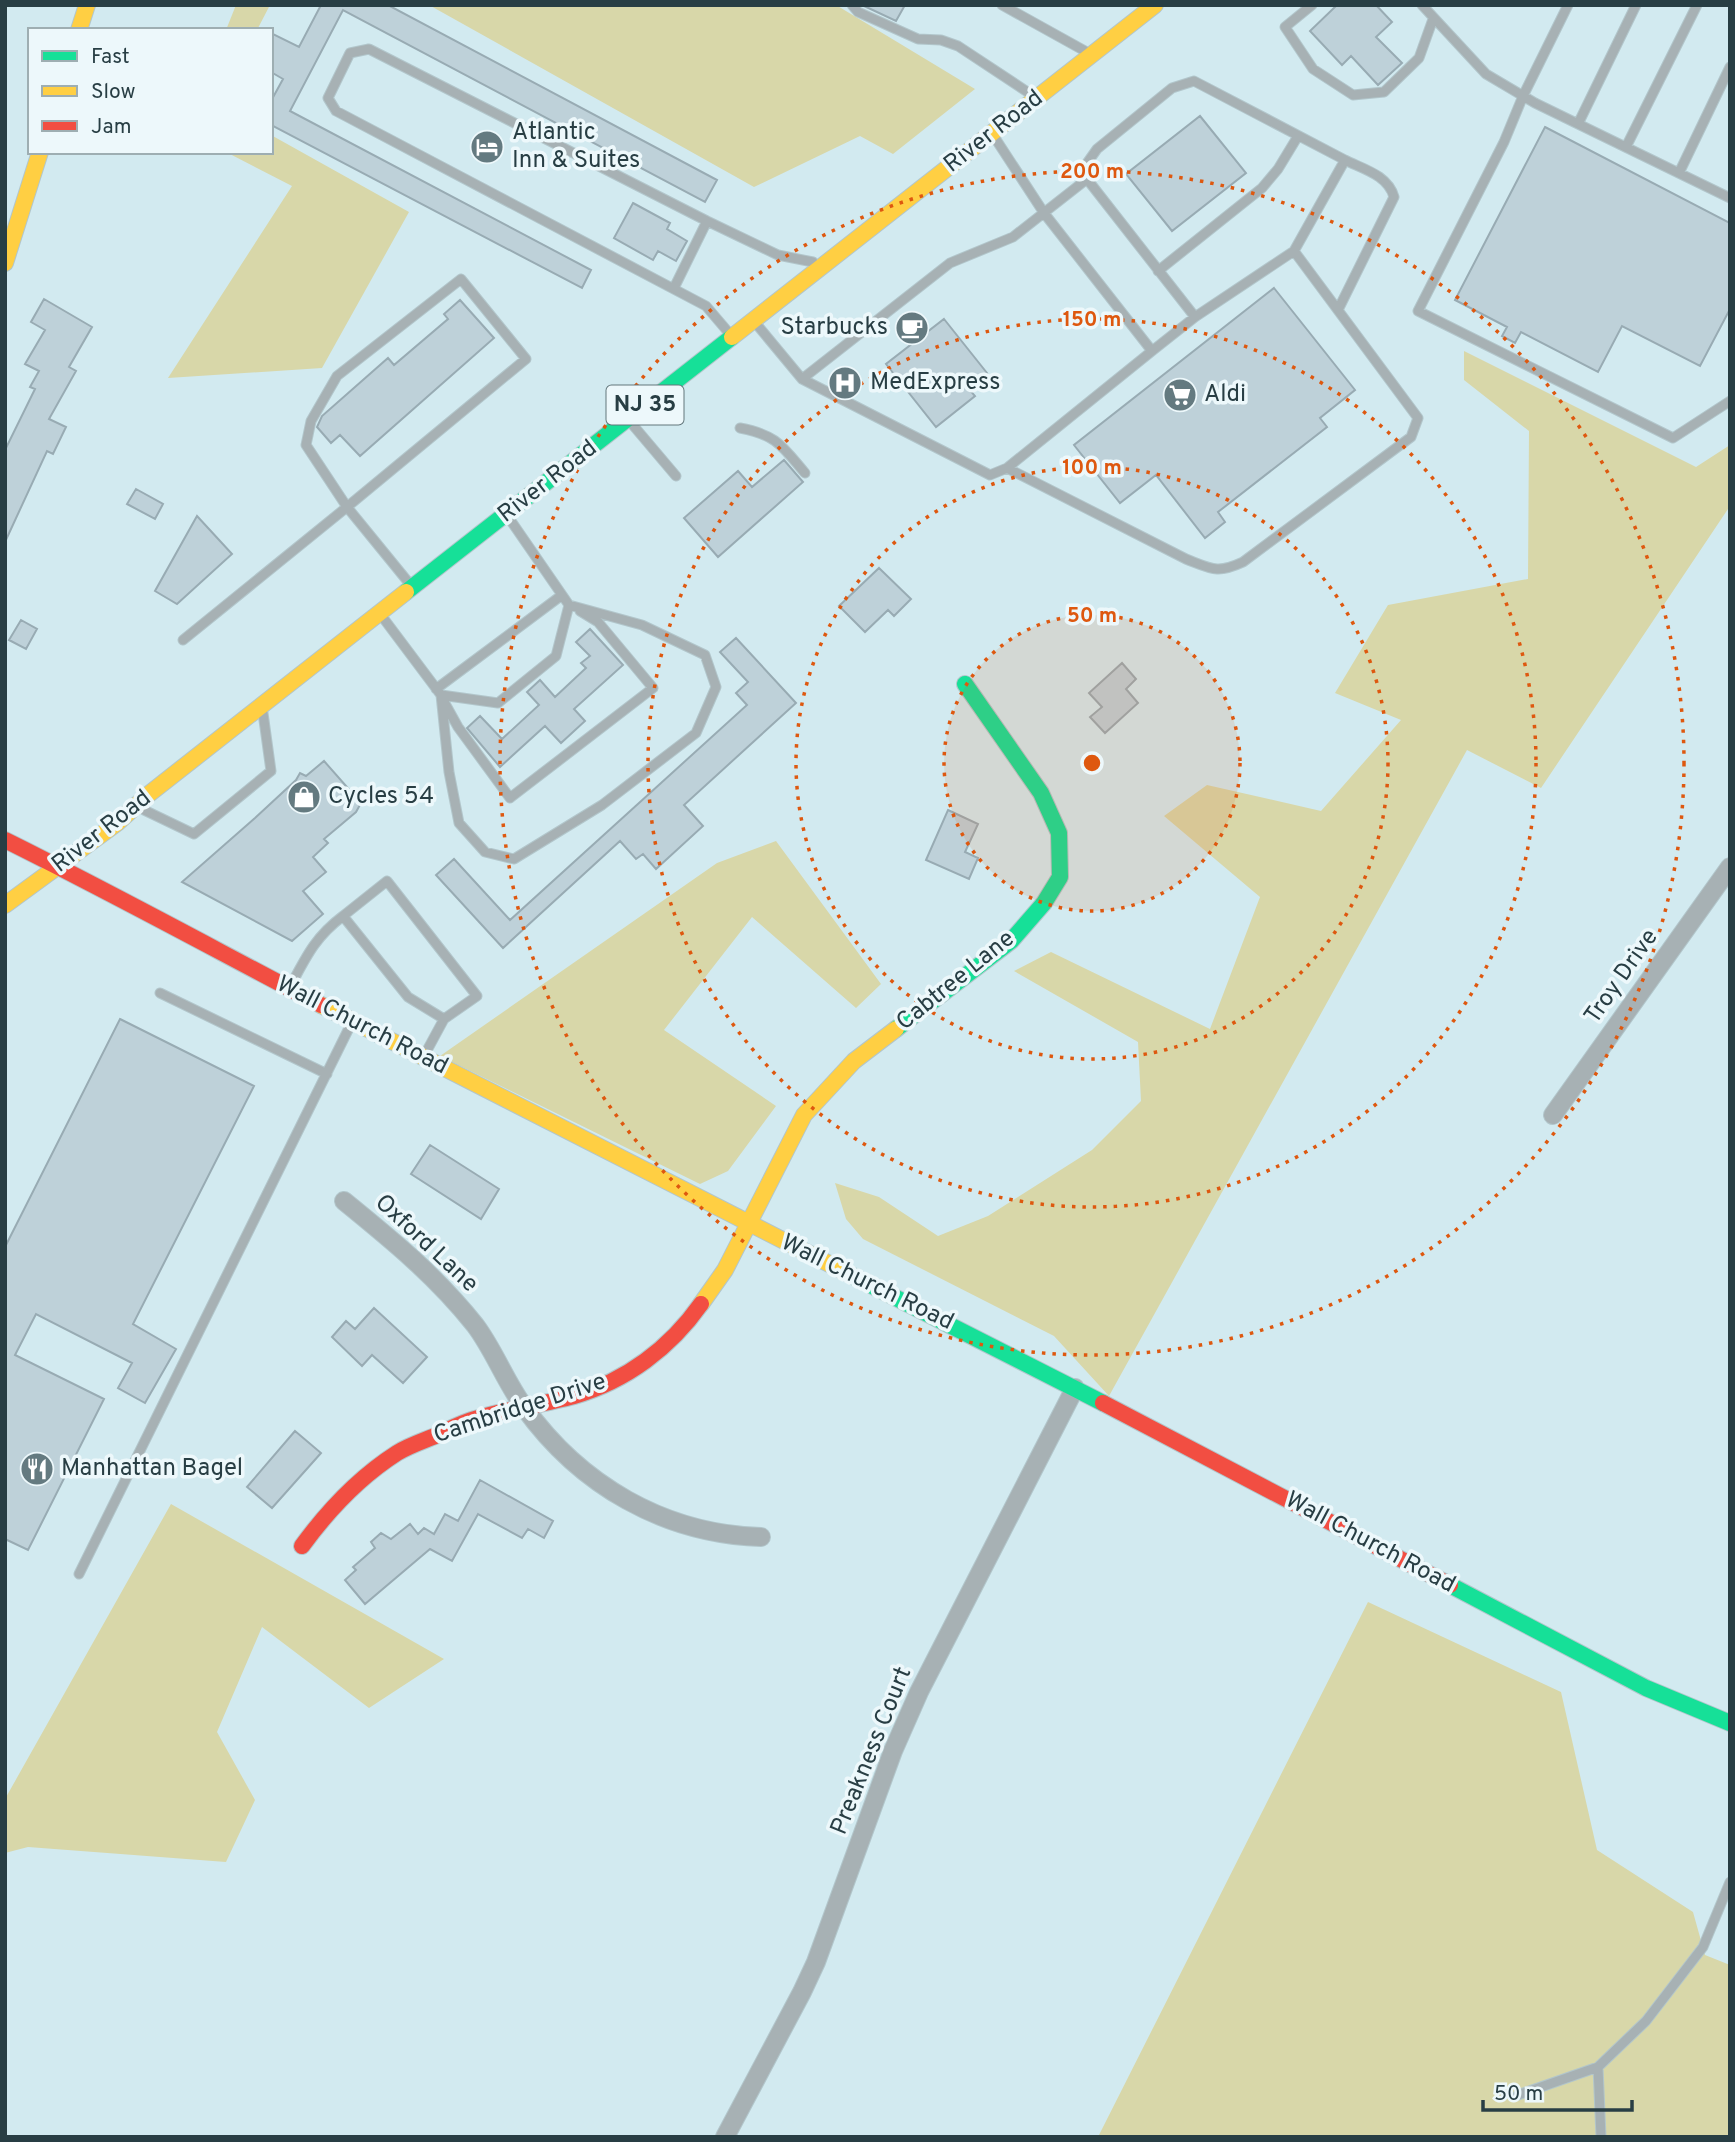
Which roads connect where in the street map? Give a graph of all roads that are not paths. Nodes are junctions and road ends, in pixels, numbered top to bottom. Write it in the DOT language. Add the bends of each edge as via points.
graph roads {
  1 [pos="87,5"];
  2 [pos="852,5"];
  3 [pos="1002,5"];
  4 [pos="1155,5"];
  5 [pos="1312,5"];
  6 [pos="1422,5"];
  7 [pos="1568,5"];
  8 [pos="1636,5"];
  9 [pos="1697,5"];
  10 [pos="1433,19"];
  11 [pos="80,28"];
  12 [pos="1092,55"];
  13 [pos="1730,68"];
  14 [pos="1523,96"];
  15 [pos="1037,98"];
  16 [pos="1578,124"];
  17 [pos="992,133"];
  18 [pos="1298,136"];
  19 [pos="1626,147"];
  20 [pos="39,154"];
  21 [pos="1345,160"];
  22 [pos="1679,173"];
  23 [pos="1087,179"];
  24 [pos="1729,195"];
  25 [pos="1044,214"];
  26 [pos="707,221"];
  27 [pos="1294,251"];
  28 [pos="5,263"];
  29 [pos="825,264"];
  30 [pos="1157,271"];
  31 [pos="674,288"];
  32 [pos="1338,310"];
  33 [pos="1195,317"];
  34 [pos="753,320"];
  35 [pos="733,337"];
  36 [pos="1152,351"];
  37 [pos="802,379"];
  38 [pos="1730,401"];
  39 [pos="628,419"];
  40 [pos="740,428"];
  41 [pos="1007,468"];
  42 [pos="805,473"];
  43 [pos="676,477"];
  44 [pos="347,507"];
  45 [pos="506,514"];
  46 [pos="413,587"];
  47 [pos="562,595"];
  48 [pos="569,605"];
  49 [pos="380,613"];
  50 [pos="183,640"];
  51 [pos="965,684"];
  52 [pos="438,692"];
  53 [pos="262,706"];
  54 [pos="136,806"];
  55 [pos="5,840"];
  56 [pos="60,866"];
  57 [pos="1730,867"];
  58 [pos="5,905"];
  59 [pos="343,916"];
  60 [pos="289,988"];
  61 [pos="160,993"];
  62 [pos="444,1019"];
  63 [pos="352,1021"];
  64 [pos="424,1058"];
  65 [pos="327,1074"];
  66 [pos="1553,1115"];
  67 [pos="344,1201"];
  68 [pos="749,1225"];
  69 [pos="1074,1388"];
  70 [pos="524,1407"];
  71 [pos="761,1536"];
  72 [pos="302,1546"];
  73 [pos="79,1574"];
  74 [pos="1730,1723"];
  75 [pos="1730,1882"];
  76 [pos="1598,2067"];
  77 [pos="1518,2095"];
  78 [pos="725,2137"];
  79 [pos="1601,2137"];
  1 -- 11 [label="main road"];
  2 -- 15 [label="lane" via="918,39 958,46"];
  3 -- 12 [label="lane"];
  4 -- 12 [label="main road, River Road / NJ 35"];
  5 -- 10 [label="lane" via="1285,27 1313,69 1353,95 1384,93 1419,58"];
  6 -- 10 [label="lane"];
  7 -- 14 [label="lane"];
  8 -- 16 [label="lane"];
  9 -- 19 [label="lane"];
  10 -- 14 [label="lane" via="1486,74"];
  12 -- 15 [label="main road, River Road / NJ 35"];
  13 -- 22 [label="lane"];
  14 -- 16 [label="lane"];
  14 -- 38 [label="lane" via="1418,311 1673,438"];
  15 -- 17 [label="main road, River Road / NJ 35"];
  16 -- 19 [label="lane"];
  17 -- 25 [label="lane"];
  17 -- 29 [label="main road, River Road / NJ 35"];
  18 -- 21 [label="lane"];
  18 -- 23 [label="lane" via="1194,82 1172,88 1097,149 1085,166"];
  18 -- 30 [label="lane" via="1262,188"];
  19 -- 22 [label="lane"];
  20 -- 28 [label="main road"];
  21 -- 27 [label="lane"];
  21 -- 32 [label="lane" via="1384,179 1394,197"];
  22 -- 24 [label="lane"];
  23 -- 25 [label="lane"];
  23 -- 30 [label="lane"];
  25 -- 36 [label="lane"];
  25 -- 37 [label="lane" via="1013,237 950,263"];
  26 -- 29 [label="lane" via="778,256"];
  26 -- 31 [label="lane"];
  26 -- 31 [label="lane" via="369,49 350,53 327,98 336,111"];
  27 -- 32 [label="lane"];
  27 -- 33 [label="lane"];
  29 -- 34 [label="main road, River Road / NJ 35"];
  30 -- 33 [label="lane"];
  31 -- 35 [label="lane" via="706,306"];
  32 -- 41 [label="lane" via="1418,418 1411,437 1243,562 1224,570 1208,568"];
  33 -- 36 [label="lane"];
  34 -- 35 [label="main road, River Road / NJ 35"];
  34 -- 37 [label="lane"];
  35 -- 39 [label="main road, River Road / NJ 35"];
  36 -- 41 [label="lane"];
  37 -- 41 [label="lane" via="990,475"];
  39 -- 43 [label="lane"];
  39 -- 45 [label="main road, River Road / NJ 35"];
  40 -- 42 [label="lane" via="778,440"];
  44 -- 44 [label="lane" via="526,359 461,279 337,376 321,401 306,445"];
  44 -- 46 [label="lane"];
  44 -- 50 [label="lane"];
  45 -- 46 [label="main road, River Road / NJ 35"];
  45 -- 47 [label="lane"];
  46 -- 49 [label="main road, River Road / NJ 35"];
  47 -- 48 [label="lane"];
  47 -- 52 [label="lane"];
  48 -- 52 [label="lane" via="556,656 498,703"];
  48 -- 52 [label="lane" via="598,622 653,688 510,798"];
  48 -- 52 [label="lane" via="642,625 705,655 716,687 696,733 602,805 514,859 485,852 459,823"];
  49 -- 52 [label="lane"];
  49 -- 53 [label="main road, River Road / NJ 35"];
  51 -- 68 [label="main road, Cabtree Lane" via="1041,793 1059,833 1060,877 1012,941 854,1061 825,1091 804,1115"];
  53 -- 54 [label="main road, River Road / NJ 35"];
  53 -- 54 [label="lane" via="271,772 194,834"];
  54 -- 56 [label="main road, River Road / NJ 35"];
  55 -- 56 [label="main road, Wall Church Road"];
  56 -- 58 [label="main road, River Road / NJ 35"];
  56 -- 60 [label="main road, Wall Church Road"];
  57 -- 66 [label="street, Troy Drive"];
  59 -- 60 [label="lane" via="310,948"];
  59 -- 62 [label="lane" via="408,997"];
  59 -- 62 [label="lane" via="387,881 477,996"];
  60 -- 63 [label="main road, Wall Church Road"];
  61 -- 65 [label="lane"];
  62 -- 64 [label="lane"];
  63 -- 64 [label="main road, Wall Church Road"];
  63 -- 65 [label="lane"];
  64 -- 68 [label="main road, Wall Church Road"];
  65 -- 73 [label="lane"];
  67 -- 70 [label="street, Oxford Lane" via="454,1299 478,1329"];
  68 -- 69 [label="main road, Wall Church Road"];
  68 -- 70 [label="main road, Cambridge Drive" via="706,1300 663,1347 603,1385"];
  69 -- 74 [label="main road, Wall Church Road" via="1646,1688"];
  69 -- 78 [label="street, Preakness Court" via="919,1692 816,1962"];
  70 -- 71 [label="street, Oxford Lane" via="568,1457 608,1491 699,1529 726,1536"];
  70 -- 72 [label="main road, Cambridge Drive" via="473,1419 398,1452 351,1487"];
  75 -- 76 [label="lane" via="1703,1947 1646,2021"];
  76 -- 77 [label="lane"];
  76 -- 79 [label="lane"];
}
